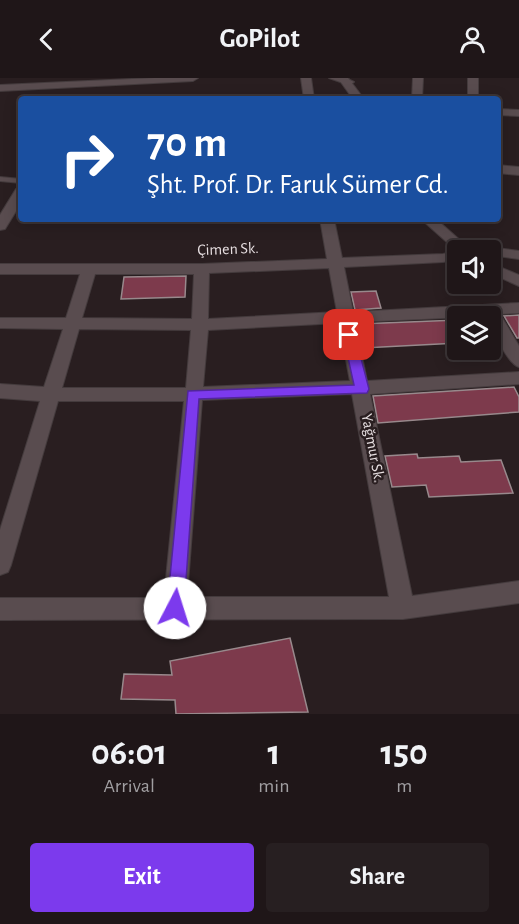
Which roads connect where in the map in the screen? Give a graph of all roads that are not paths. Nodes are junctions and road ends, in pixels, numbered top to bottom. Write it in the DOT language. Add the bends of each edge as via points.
graph roads {
  1 [pos="193,78"];
  2 [pos="306,78"];
  3 [pos="334,78"];
  4 [pos="418,78"];
  5 [pos="473,78"];
  6 [pos="346,80"];
  7 [pos="73,86"];
  8 [pos="0,88"];
  9 [pos="69,96"];
  10 [pos="309,96"];
  11 [pos="357,96"];
  12 [pos="417,96"];
  13 [pos="473,96"];
  14 [pos="501,112"];
  15 [pos="519,113"];
  16 [pos="501,169"];
  17 [pos="519,171"];
  18 [pos="0,179"];
  19 [pos="18,180"];
  20 [pos="18,197"];
  21 [pos="327,222"];
  22 [pos="431,222"];
  23 [pos="1,223"];
  24 [pos="452,240"];
  25 [pos="501,253"];
  26 [pos="519,255"];
  27 [pos="447,257"];
  28 [pos="334,262"];
  29 [pos="0,269"];
  30 [pos="89,269"];
  31 [pos="202,269"];
  32 [pos="501,272"];
  33 [pos="519,281"];
  34 [pos="519,308"];
  35 [pos="501,309"];
  36 [pos="447,312"];
  37 [pos="345,316"];
  38 [pos="0,323"];
  39 [pos="73,324"];
  40 [pos="200,325"];
  41 [pos="501,329"];
  42 [pos="519,361"];
  43 [pos="519,378"];
  44 [pos="362,389"];
  45 [pos="0,391"];
  46 [pos="193,394"];
  47 [pos="50,396"];
  48 [pos="0,565"];
  49 [pos="519,592"];
  50 [pos="175,608"];
  51 [pos="403,608"];
  52 [pos="0,609"];
  1 -- 7 [label="street"];
  2 -- 10 [label="street"];
  3 -- 6 [label="street"];
  4 -- 12 [label="street"];
  5 -- 13 [label="street"];
  6 -- 11 [label="street"];
  7 -- 8 [label="street"];
  7 -- 9 [label="street"];
  14 -- 15 [label="street"];
  16 -- 17 [label="street"];
  18 -- 19 [label="lane"];
  20 -- 23 [label="street"];
  21 -- 28 [label="street, Yağmur Sk."];
  22 -- 24 [label="street"];
  25 -- 26 [label="street"];
  27 -- 28 [label="street, Çimen Sk."];
  28 -- 31 [label="street, Çimen Sk."];
  28 -- 37 [label="street, Yağmur Sk."];
  29 -- 30 [label="street, Çimen Sk."];
  30 -- 31 [label="street, Çimen Sk."];
  30 -- 39 [label="street"];
  31 -- 40 [label="street"];
  32 -- 33 [label="street"];
  34 -- 35 [label="street"];
  36 -- 37 [label="street"];
  37 -- 40 [label="street"];
  37 -- 44 [label="street, Yağmur Sk."];
  38 -- 39 [label="street"];
  39 -- 40 [label="street"];
  39 -- 47 [label="street"];
  40 -- 46 [label="street"];
  41 -- 42 [label="street"];
  43 -- 44 [label="street"];
  44 -- 46 [label="street"];
  44 -- 51 [label="street, Yağmur Sk."];
  45 -- 47 [label="street"];
  46 -- 47 [label="street"];
  46 -- 50 [label="street"];
  47 -- 48 [label="street"];
  49 -- 51 [label="street"];
  50 -- 51 [label="street"];
  50 -- 52 [label="street"];
}
